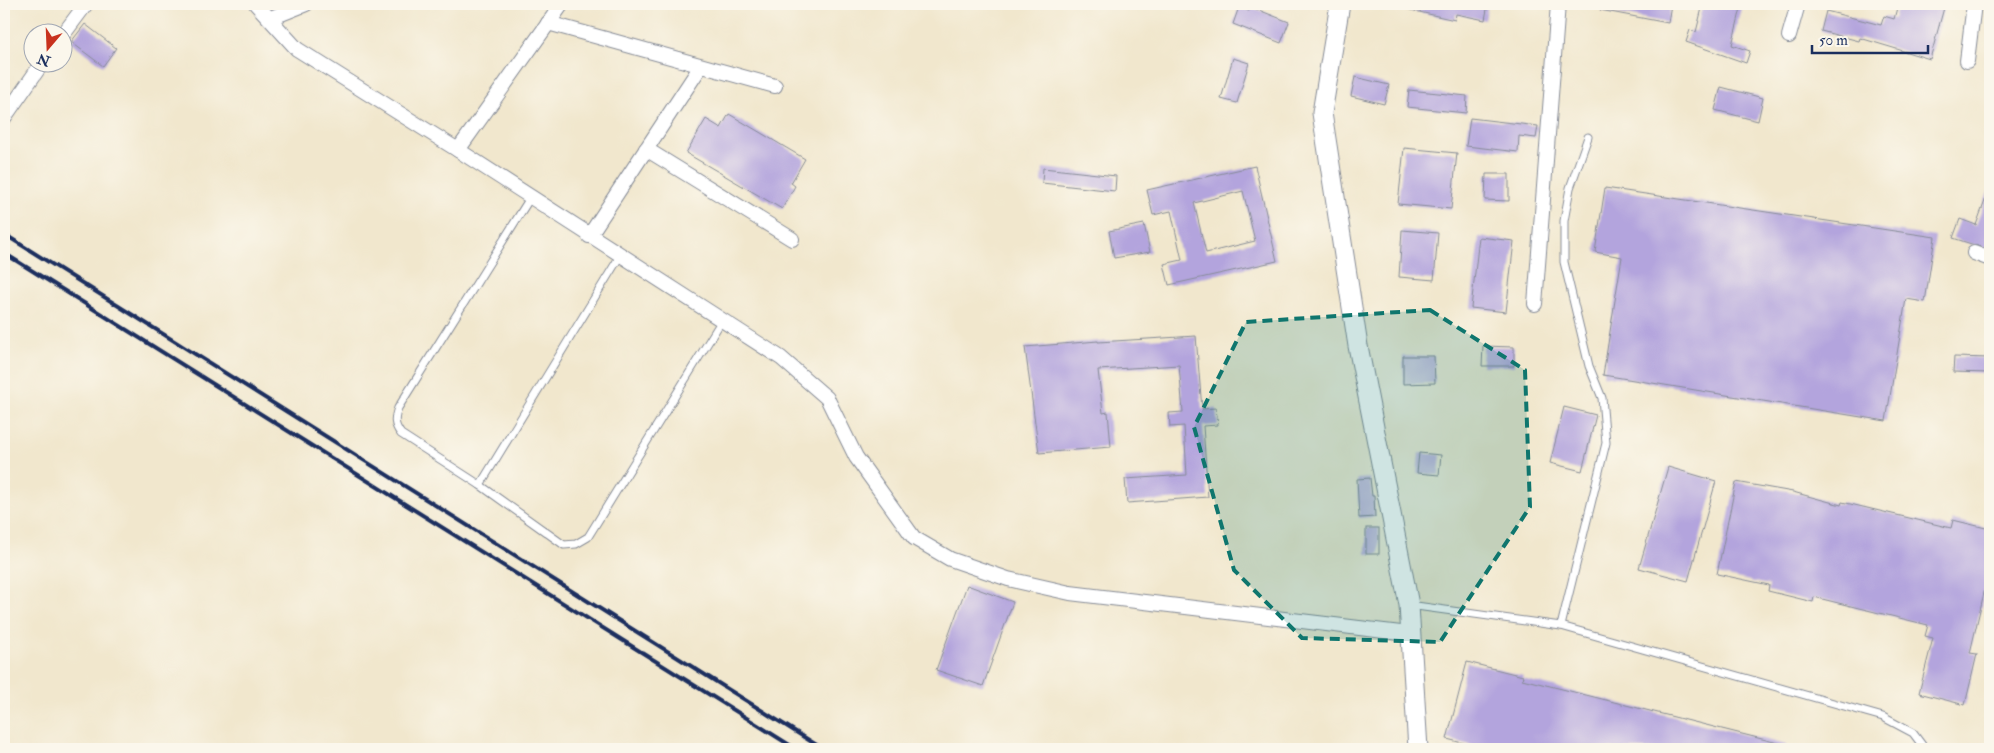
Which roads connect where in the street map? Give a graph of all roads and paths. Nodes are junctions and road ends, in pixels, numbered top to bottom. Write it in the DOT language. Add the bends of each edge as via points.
graph roads {
  1 [pos="86,4"];
  2 [pos="256,4"];
  3 [pos="306,4"];
  4 [pos="562,4"];
  5 [pos="1340,4"];
  6 [pos="1558,4"];
  7 [pos="1798,4"];
  8 [pos="1974,4"];
  9 [pos="271,18"];
  10 [pos="72,23"];
  11 [pos="548,23"];
  12 [pos="1789,36"];
  13 [pos="1967,61"];
  14 [pos="701,66"];
  15 [pos="36,72"];
  16 [pos="775,86"];
  17 [pos="4,118"];
  18 [pos="1588,137"];
  19 [pos="646,149"];
  20 [pos="458,150"];
  21 [pos="530,198"];
  22 [pos="589,236"];
  23 [pos="792,239"];
  24 [pos="1974,254"];
  25 [pos="620,256"];
  26 [pos="1990,259"];
  27 [pos="1535,304"];
  28 [pos="722,320"];
  29 [pos="480,485"];
  30 [pos="1409,605"];
  31 [pos="1560,626"];
  32 [pos="1409,634"];
  33 [pos="1418,749"];
  34 [pos="1925,749"];
  1 -- 10 [label="street"];
  2 -- 9 [label="street"];
  3 -- 9 [label="street"];
  4 -- 11 [label="street"];
  5 -- 30 [label="street" via="1322,113 1358,346"];
  6 -- 27 [label="street"];
  7 -- 12 [label="street"];
  8 -- 13 [label="street"];
  9 -- 20 [label="street" via="297,49"];
  11 -- 14 [label="street"];
  11 -- 20 [label="street"];
  14 -- 16 [label="street"];
  14 -- 19 [label="street"];
  15 -- 17 [label="street"];
  18 -- 31 [label="lane" via="1570,188 1564,221 1564,262 1589,366 1602,398 1606,443"];
  19 -- 22 [label="street"];
  19 -- 23 [label="street"];
  20 -- 21 [label="street"];
  21 -- 22 [label="street"];
  21 -- 29 [label="lane" via="394,419 401,434"];
  22 -- 25 [label="street"];
  24 -- 26 [label="street"];
  25 -- 28 [label="street"];
  25 -- 29 [label="lane"];
  28 -- 29 [label="lane" via="588,537 576,544 564,545"];
  28 -- 32 [label="street" via="780,358 827,398 856,457 914,538 950,559 1008,579 1070,593"];
  30 -- 31 [label="lane"];
  30 -- 32 [label="street"];
  31 -- 34 [label="lane" via="1883,717 1913,733"];
  32 -- 33 [label="street"];
}
